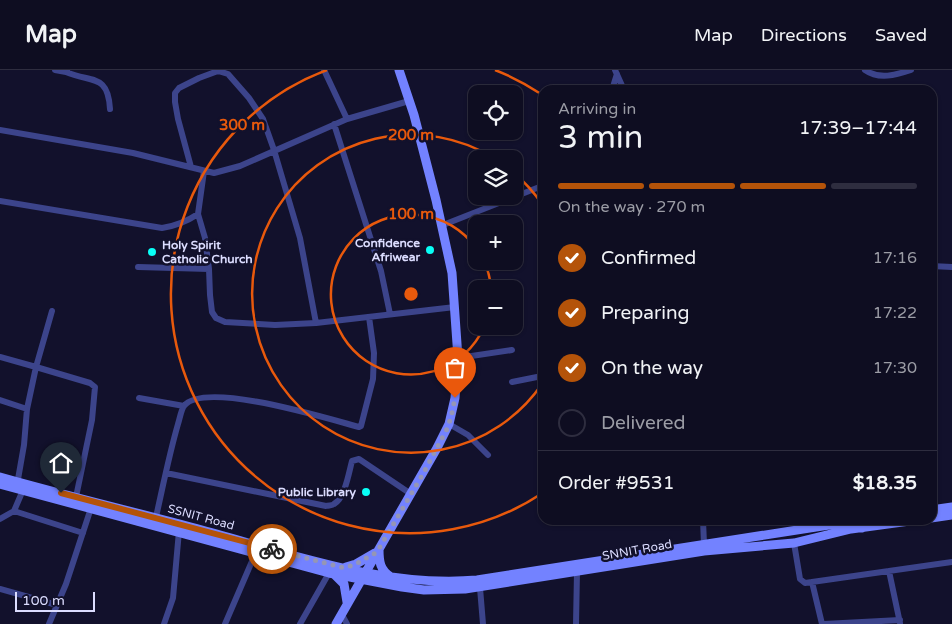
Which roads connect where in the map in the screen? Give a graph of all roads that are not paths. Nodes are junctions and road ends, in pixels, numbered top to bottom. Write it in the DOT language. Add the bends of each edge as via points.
graph roads {
  1 [pos="55,70"];
  2 [pos="324,70"];
  3 [pos="399,70"];
  4 [pos="865,70"];
  5 [pos="911,70"];
  6 [pos="67,71"];
  7 [pos="616,72"];
  8 [pos="613,85"];
  9 [pos="622,85"];
  10 [pos="409,101"];
  11 [pos="110,109"];
  12 [pos="347,119"];
  13 [pos="334,124"];
  14 [pos="0,130"];
  15 [pos="274,150"];
  16 [pos="190,168"];
  17 [pos="204,171"];
  18 [pos="538,187"];
  19 [pos="0,201"];
  20 [pos="198,214"];
  21 [pos="443,225"];
  22 [pos="937,266"];
  23 [pos="138,267"];
  24 [pos="952,267"];
  25 [pos="209,269"];
  26 [pos="455,307"];
  27 [pos="52,311"];
  28 [pos="390,314"];
  29 [pos="369,317"];
  30 [pos="316,323"];
  31 [pos="512,350"];
  32 [pos="0,357"];
  33 [pos="458,358"];
  34 [pos="36,367"];
  35 [pos="538,377"];
  36 [pos="512,382"];
  37 [pos="139,398"];
  38 [pos="0,400"];
  39 [pos="184,406"];
  40 [pos="28,409"];
  41 [pos="449,424"];
  42 [pos="488,455"];
  43 [pos="166,473"];
  44 [pos="0,477"];
  45 [pos="0,484"];
  46 [pos="19,487"];
  47 [pos="411,494"];
  48 [pos="76,497"];
  49 [pos="952,507"];
  50 [pos="91,508"];
  51 [pos="937,509"];
  52 [pos="14,511"];
  53 [pos="952,515"];
  54 [pos="156,517"];
  55 [pos="937,517"];
  56 [pos="0,519"];
  57 [pos="703,525"];
  58 [pos="850,525"];
  59 [pos="179,531"];
  60 [pos="83,533"];
  61 [pos="794,543"];
  62 [pos="704,544"];
  63 [pos="378,550"];
  64 [pos="256,552"];
  65 [pos="617,562"];
  66 [pos="952,562"];
  67 [pos="603,564"];
  68 [pos="344,568"];
  69 [pos="889,571"];
  70 [pos="577,572"];
  71 [pos="332,573"];
  72 [pos="364,576"];
  73 [pos="393,578"];
  74 [pos="812,582"];
  75 [pos="382,584"];
  76 [pos="480,588"];
  77 [pos="0,589"];
  78 [pos="347,602"];
  79 [pos="57,605"];
  80 [pos="341,613"];
  81 [pos="900,622"];
  82 [pos="49,624"];
  83 [pos="164,624"];
  84 [pos="225,624"];
  85 [pos="300,624"];
  86 [pos="336,624"];
  87 [pos="347,624"];
  88 [pos="483,624"];
  89 [pos="576,624"];
  90 [pos="823,624"];
  1 -- 6 [label="street"];
  2 -- 12 [label="street"];
  3 -- 10 [label="street"];
  4 -- 5 [label="street" via="877,76"];
  6 -- 11 [label="street" via="98,81 105,87"];
  7 -- 8 [label="street"];
  7 -- 9 [label="street"];
  10 -- 12 [label="street"];
  10 -- 21 [label="street"];
  12 -- 13 [label="street"];
  13 -- 15 [label="street"];
  13 -- 28 [label="street" via="382,271"];
  14 -- 16 [label="street" via="133,153"];
  15 -- 16 [label="street" via="263,119 249,98 228,74 218,71 188,83 175,93"];
  15 -- 17 [label="street" via="224,171"];
  15 -- 30 [label="street" via="300,238"];
  16 -- 17 [label="street"];
  17 -- 20 [label="street"];
  18 -- 21 [label="street"];
  19 -- 20 [label="street" via="162,228 181,224"];
  20 -- 25 [label="street"];
  21 -- 26 [label="street"];
  22 -- 24 [label="street"];
  23 -- 25 [label="street"];
  25 -- 30 [label="street" via="212,312 216,318 225,322 276,325"];
  26 -- 28 [label="street"];
  26 -- 33 [label="street"];
  27 -- 34 [label="street"];
  28 -- 29 [label="street"];
  29 -- 30 [label="street"];
  29 -- 39 [label="street" via="374,353 373,379 359,427 233,397 203,396"];
  31 -- 33 [label="street"];
  32 -- 34 [label="street"];
  33 -- 41 [label="street"];
  34 -- 40 [label="street"];
  34 -- 48 [label="street" via="94,387 92,420"];
  35 -- 36 [label="street"];
  37 -- 39 [label="street"];
  38 -- 40 [label="street"];
  39 -- 43 [label="street"];
  40 -- 46 [label="street"];
  41 -- 42 [label="street" via="468,435"];
  41 -- 47 [label="street"];
  43 -- 47 [label="street" via="326,506 340,498 352,461 359,459"];
  43 -- 54 [label="street"];
  44 -- 46 [label="street, SSNIT Road"];
  45 -- 46 [label="street, SSNIT Road"];
  46 -- 48 [label="street, SSNIT Road"];
  46 -- 50 [label="street, SSNIT Road"];
  46 -- 52 [label="street"];
  47 -- 63 [label="street"];
  48 -- 54 [label="street, SSNIT Road"];
  49 -- 51 [label="street"];
  50 -- 59 [label="street, SSNIT Road"];
  50 -- 60 [label="street"];
  52 -- 56 [label="street"];
  52 -- 60 [label="street"];
  53 -- 55 [label="street"];
  54 -- 68 [label="street, SSNIT Road"];
  57 -- 62 [label="street"];
  58 -- 61 [label="street, SNNIT Road"];
  58 -- 62 [label="street, SNNIT Road"];
  59 -- 64 [label="street, SSNIT Road"];
  59 -- 83 [label="street" via="173,598"];
  60 -- 79 [label="street"];
  61 -- 65 [label="street, SNNIT Road"];
  61 -- 74 [label="street" via="800,580"];
  62 -- 65 [label="street, SNNIT Road"];
  63 -- 68 [label="street"];
  63 -- 72 [label="street"];
  63 -- 73 [label="street" via="381,566"];
  64 -- 71 [label="street, SSNIT Road"];
  64 -- 84 [label="street"];
  65 -- 67 [label="street, SNNIT Road"];
  66 -- 69 [label="street"];
  67 -- 70 [label="street, SNNIT Road"];
  67 -- 73 [label="street, SNNIT Road" via="471,581 424,582"];
  68 -- 72 [label="street, SSNIT Road"];
  69 -- 74 [label="street"];
  69 -- 81 [label="street"];
  70 -- 76 [label="street, SNNIT Road"];
  70 -- 89 [label="street"];
  71 -- 72 [label="street, SSNIT Road"];
  71 -- 78 [label="street" via="344,584"];
  71 -- 85 [label="street"];
  72 -- 73 [label="street, SNNIT Road"];
  72 -- 75 [label="street, SNNIT Road"];
  72 -- 78 [label="street"];
  74 -- 90 [label="street"];
  75 -- 76 [label="street, SNNIT Road" via="424,590"];
  75 -- 78 [label="street" via="365,588"];
  76 -- 88 [label="street"];
  77 -- 79 [label="street"];
  78 -- 80 [label="street"];
  79 -- 82 [label="street"];
  80 -- 86 [label="street"];
  80 -- 87 [label="street"];
  81 -- 90 [label="street"];
}
